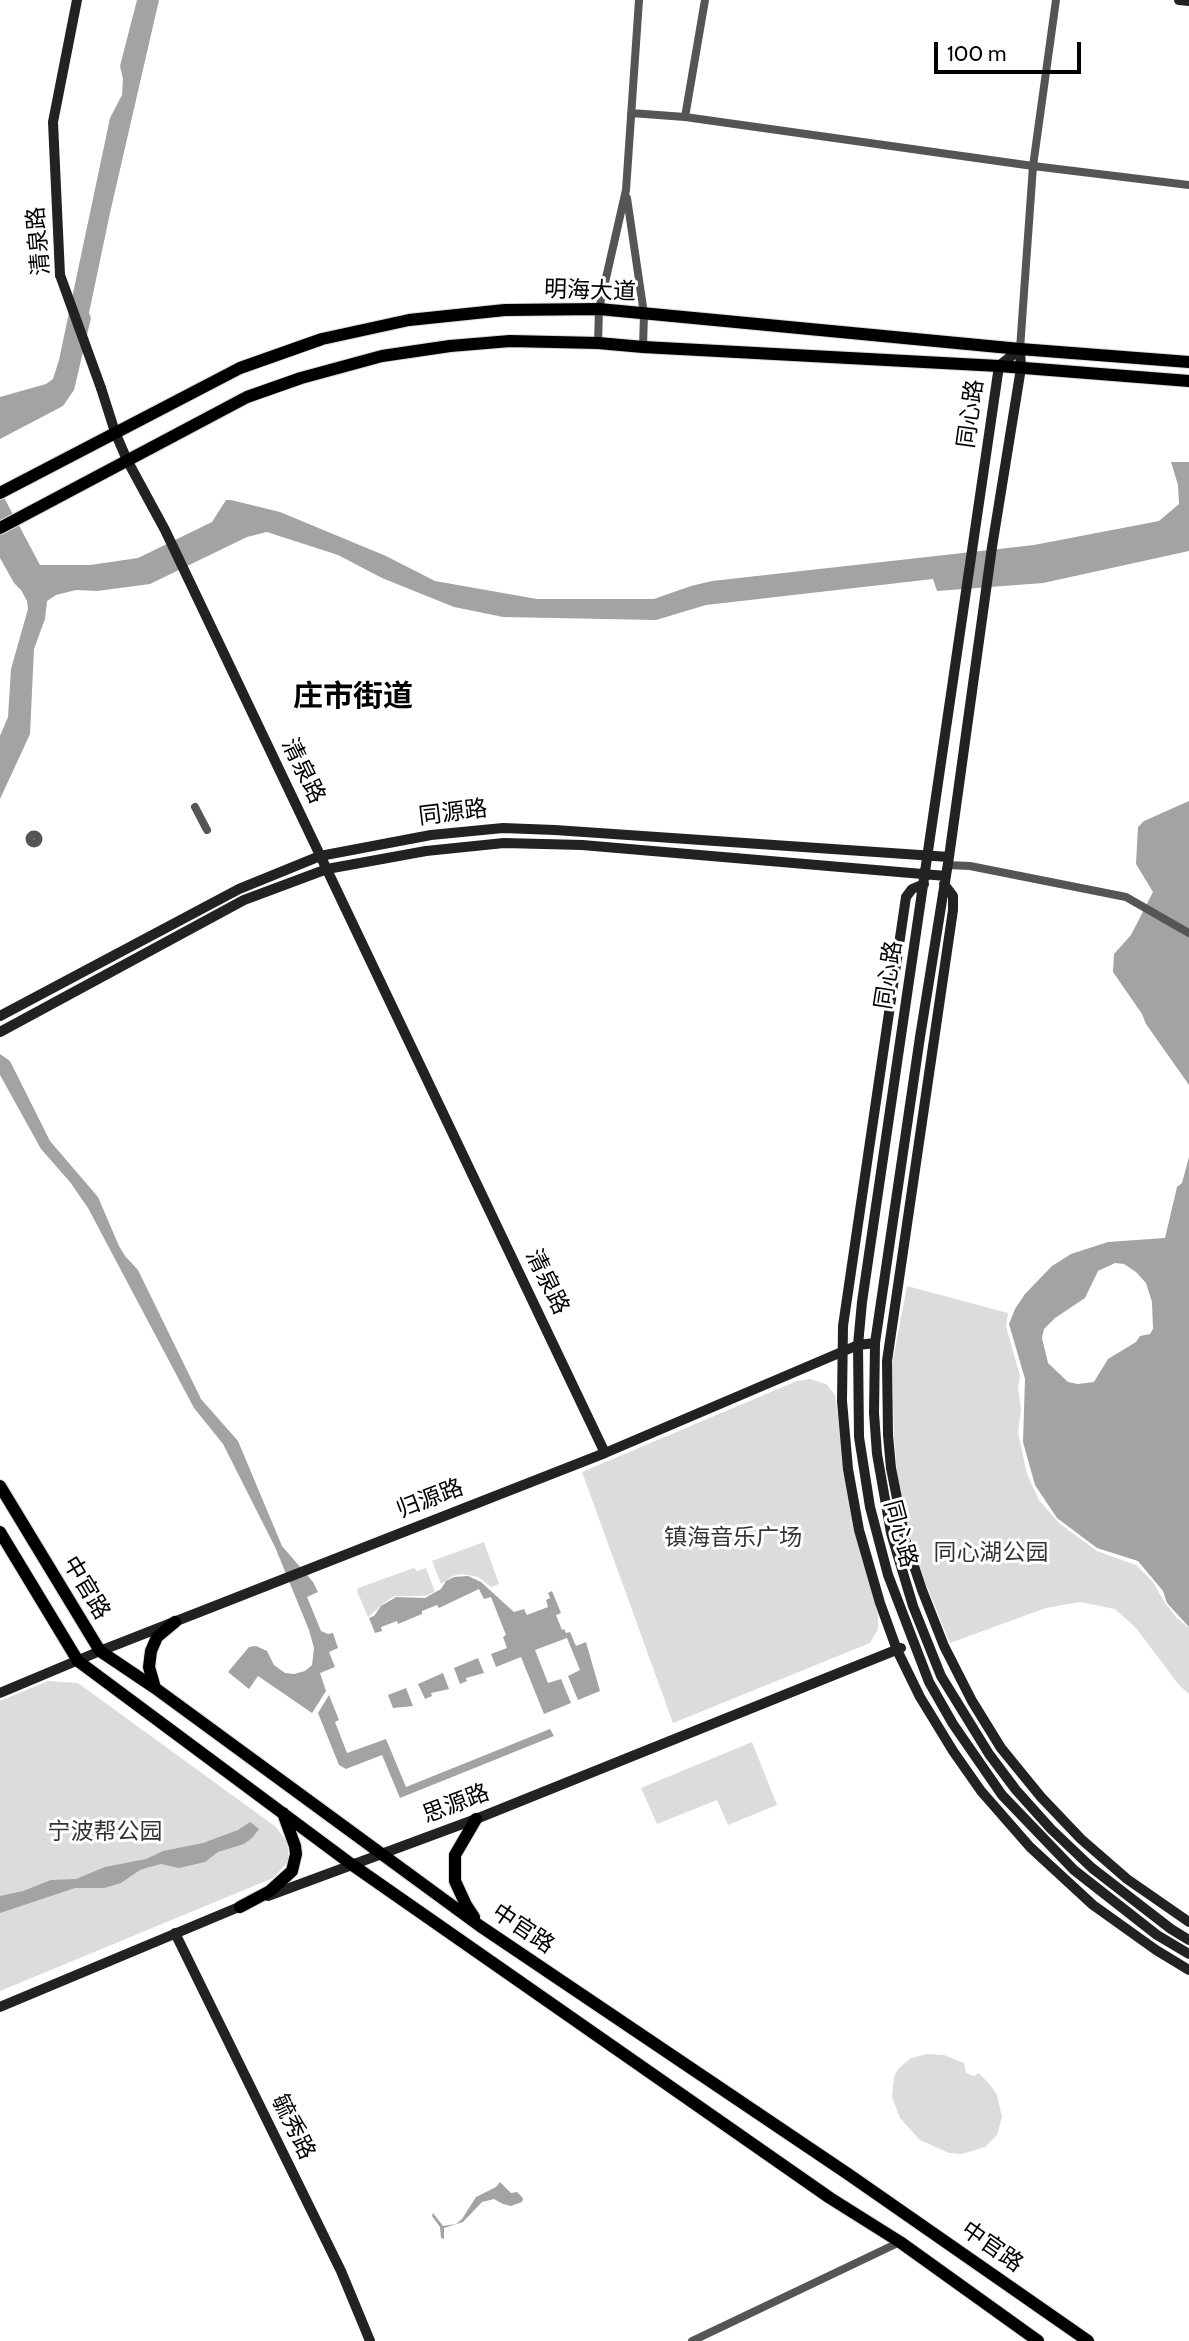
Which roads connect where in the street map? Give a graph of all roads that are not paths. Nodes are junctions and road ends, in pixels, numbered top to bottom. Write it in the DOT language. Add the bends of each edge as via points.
graph roads {
  1 [pos="77,0"];
  2 [pos="639,0"];
  3 [pos="705,0"];
  4 [pos="1056,0"];
  5 [pos="1180,0"];
  6 [pos="1189,1"];
  7 [pos="631,113"];
  8 [pos="685,117"];
  9 [pos="1033,166"];
  10 [pos="1189,185"];
  11 [pos="626,190"];
  12 [pos="599,309"];
  13 [pos="644,314"];
  14 [pos="598,343"];
  15 [pos="643,347"];
  16 [pos="1020,349"];
  17 [pos="1189,362"];
  18 [pos="999,366"];
  19 [pos="1021,368"];
  20 [pos="1189,381"];
  21 [pos="115,432"];
  22 [pos="127,460"];
  23 [pos="0,493"];
  24 [pos="0,528"];
  25 [pos="195,807"];
  26 [pos="206,830"];
  27 [pos="928,855"];
  28 [pos="320,856"];
  29 [pos="327,869"];
  30 [pos="946,870"];
  31 [pos="924,880"];
  32 [pos="1189,933"];
  33 [pos="0,1016"];
  34 [pos="0,1031"];
  35 [pos="875,1343"];
  36 [pos="858,1345"];
  37 [pos="842,1352"];
  38 [pos="605,1453"];
  39 [pos="0,1486"];
  40 [pos="0,1532"];
  41 [pos="175,1622"];
  42 [pos="926,1638"];
  43 [pos="912,1644"];
  44 [pos="897,1650"];
  45 [pos="100,1651"];
  46 [pos="78,1661"];
  47 [pos="155,1688"];
  48 [pos="0,1693"];
  49 [pos="283,1813"];
  50 [pos="476,1819"];
  51 [pos="382,1853"];
  52 [pos="351,1864"];
  53 [pos="240,1907"];
  54 [pos="1189,1922"];
  55 [pos="480,1926"];
  56 [pos="175,1933"];
  57 [pos="1189,1940"];
  58 [pos="1189,1954"];
  59 [pos="1189,1970"];
  60 [pos="0,2007"];
  61 [pos="900,2242"];
  62 [pos="370,2341"];
  63 [pos="692,2341"];
  64 [pos="1038,2341"];
  65 [pos="1088,2341"];
  1 -- 21 [label="street, 清泉路, bridge" via="53,122 61,275"];
  2 -- 7 [label="street"];
  3 -- 8 [label="street"];
  4 -- 9 [label="street"];
  5 -- 6 [label="street"];
  7 -- 8 [label="street"];
  7 -- 11 [label="street"];
  8 -- 9 [label="street"];
  9 -- 10 [label="street"];
  9 -- 16 [label="street"];
  11 -- 12 [label="street"];
  11 -- 13 [label="street"];
  12 -- 13 [label="main road, 明海大道"];
  12 -- 14 [label="street"];
  12 -- 21 [label="main road, 明海大道" via="505,310 409,320 322,339 240,369"];
  13 -- 15 [label="street"];
  13 -- 16 [label="main road, 明海大道"];
  14 -- 15 [label="main road"];
  14 -- 22 [label="main road" via="510,341 382,356 247,397"];
  15 -- 18 [label="main road"];
  16 -- 17 [label="main road, 明海大道"];
  16 -- 18 [label="street, 同心路"];
  16 -- 19 [label="street, 同心路"];
  18 -- 19 [label="main road"];
  18 -- 27 [label="street, 同心路"];
  19 -- 20 [label="main road"];
  19 -- 30 [label="street, 同心路"];
  21 -- 22 [label="street, 清泉路"];
  21 -- 23 [label="main road, 明海大道"];
  22 -- 24 [label="main road"];
  22 -- 28 [label="street, 清泉路"];
  25 -- 26 [label="street"];
  27 -- 28 [label="street, 同源路" via="503,828 430,835"];
  27 -- 30 [label="street, 同源路"];
  27 -- 31 [label="street, 同心路"];
  28 -- 29 [label="street, 清泉路"];
  28 -- 33 [label="street, 同源路" via="239,889"];
  29 -- 31 [label="street, 同源路" via="504,843 582,845"];
  29 -- 34 [label="street, 同源路" via="244,901"];
  29 -- 38 [label="street, 清泉路"];
  30 -- 31 [label="street, 同源路"];
  30 -- 32 [label="street" via="970,866 1126,897"];
  30 -- 35 [label="street, 同心路"];
  30 -- 54 [label="street" via="953,910 887,1361 891,1468 905,1539 944,1646 1001,1748 1081,1839 1127,1879"];
  31 -- 36 [label="street, 同心路"];
  31 -- 37 [label="street" via="906,897"];
  35 -- 36 [label="street, 归源路"];
  35 -- 42 [label="street, 同心路" via="874,1413 883,1499 903,1576"];
  36 -- 37 [label="street, 归源路"];
  36 -- 43 [label="street, 同心路" via="859,1437 865,1481 888,1575"];
  37 -- 38 [label="street, 归源路"];
  37 -- 44 [label="street" via="844,1428 859,1530"];
  38 -- 41 [label="street, 归源路"];
  39 -- 45 [label="main road, 中官路"];
  40 -- 46 [label="main road, 中官路"];
  41 -- 45 [label="street, 归源路"];
  41 -- 47 [label="main road" via="157,1637 151,1651 149,1667"];
  42 -- 43 [label="street, 思源路"];
  42 -- 57 [label="street, 同心路" via="941,1675 1016,1790 1092,1868"];
  43 -- 44 [label="street, 思源路"];
  43 -- 58 [label="street, 同心路" via="953,1724 1002,1795 1074,1870 1157,1935"];
  44 -- 50 [label="street, 思源路"];
  44 -- 59 [label="street" via="953,1751 1030,1847 1093,1905"];
  45 -- 46 [label="street, 归源路"];
  45 -- 47 [label="main road, 中官路"];
  46 -- 48 [label="street, 归源路"];
  46 -- 49 [label="main road, 中官路"];
  47 -- 51 [label="main road, 中官路"];
  49 -- 52 [label="main road, 中官路"];
  49 -- 53 [label="main road" via="295,1846 292,1871 270,1891"];
  50 -- 51 [label="street, 思源路"];
  50 -- 55 [label="main road" via="455,1855 454,1881"];
  51 -- 52 [label="street, 思源路"];
  51 -- 55 [label="main road, 中官路"];
  52 -- 53 [label="street, 思源路"];
  52 -- 61 [label="main road, 中官路"];
  53 -- 56 [label="street, 思源路"];
  55 -- 65 [label="main road, 中官路"];
  56 -- 60 [label="street, 思源路"];
  56 -- 62 [label="street, 毓秀路" via="341,2271"];
  61 -- 63 [label="street"];
  61 -- 64 [label="main road, 中官路"];
}
